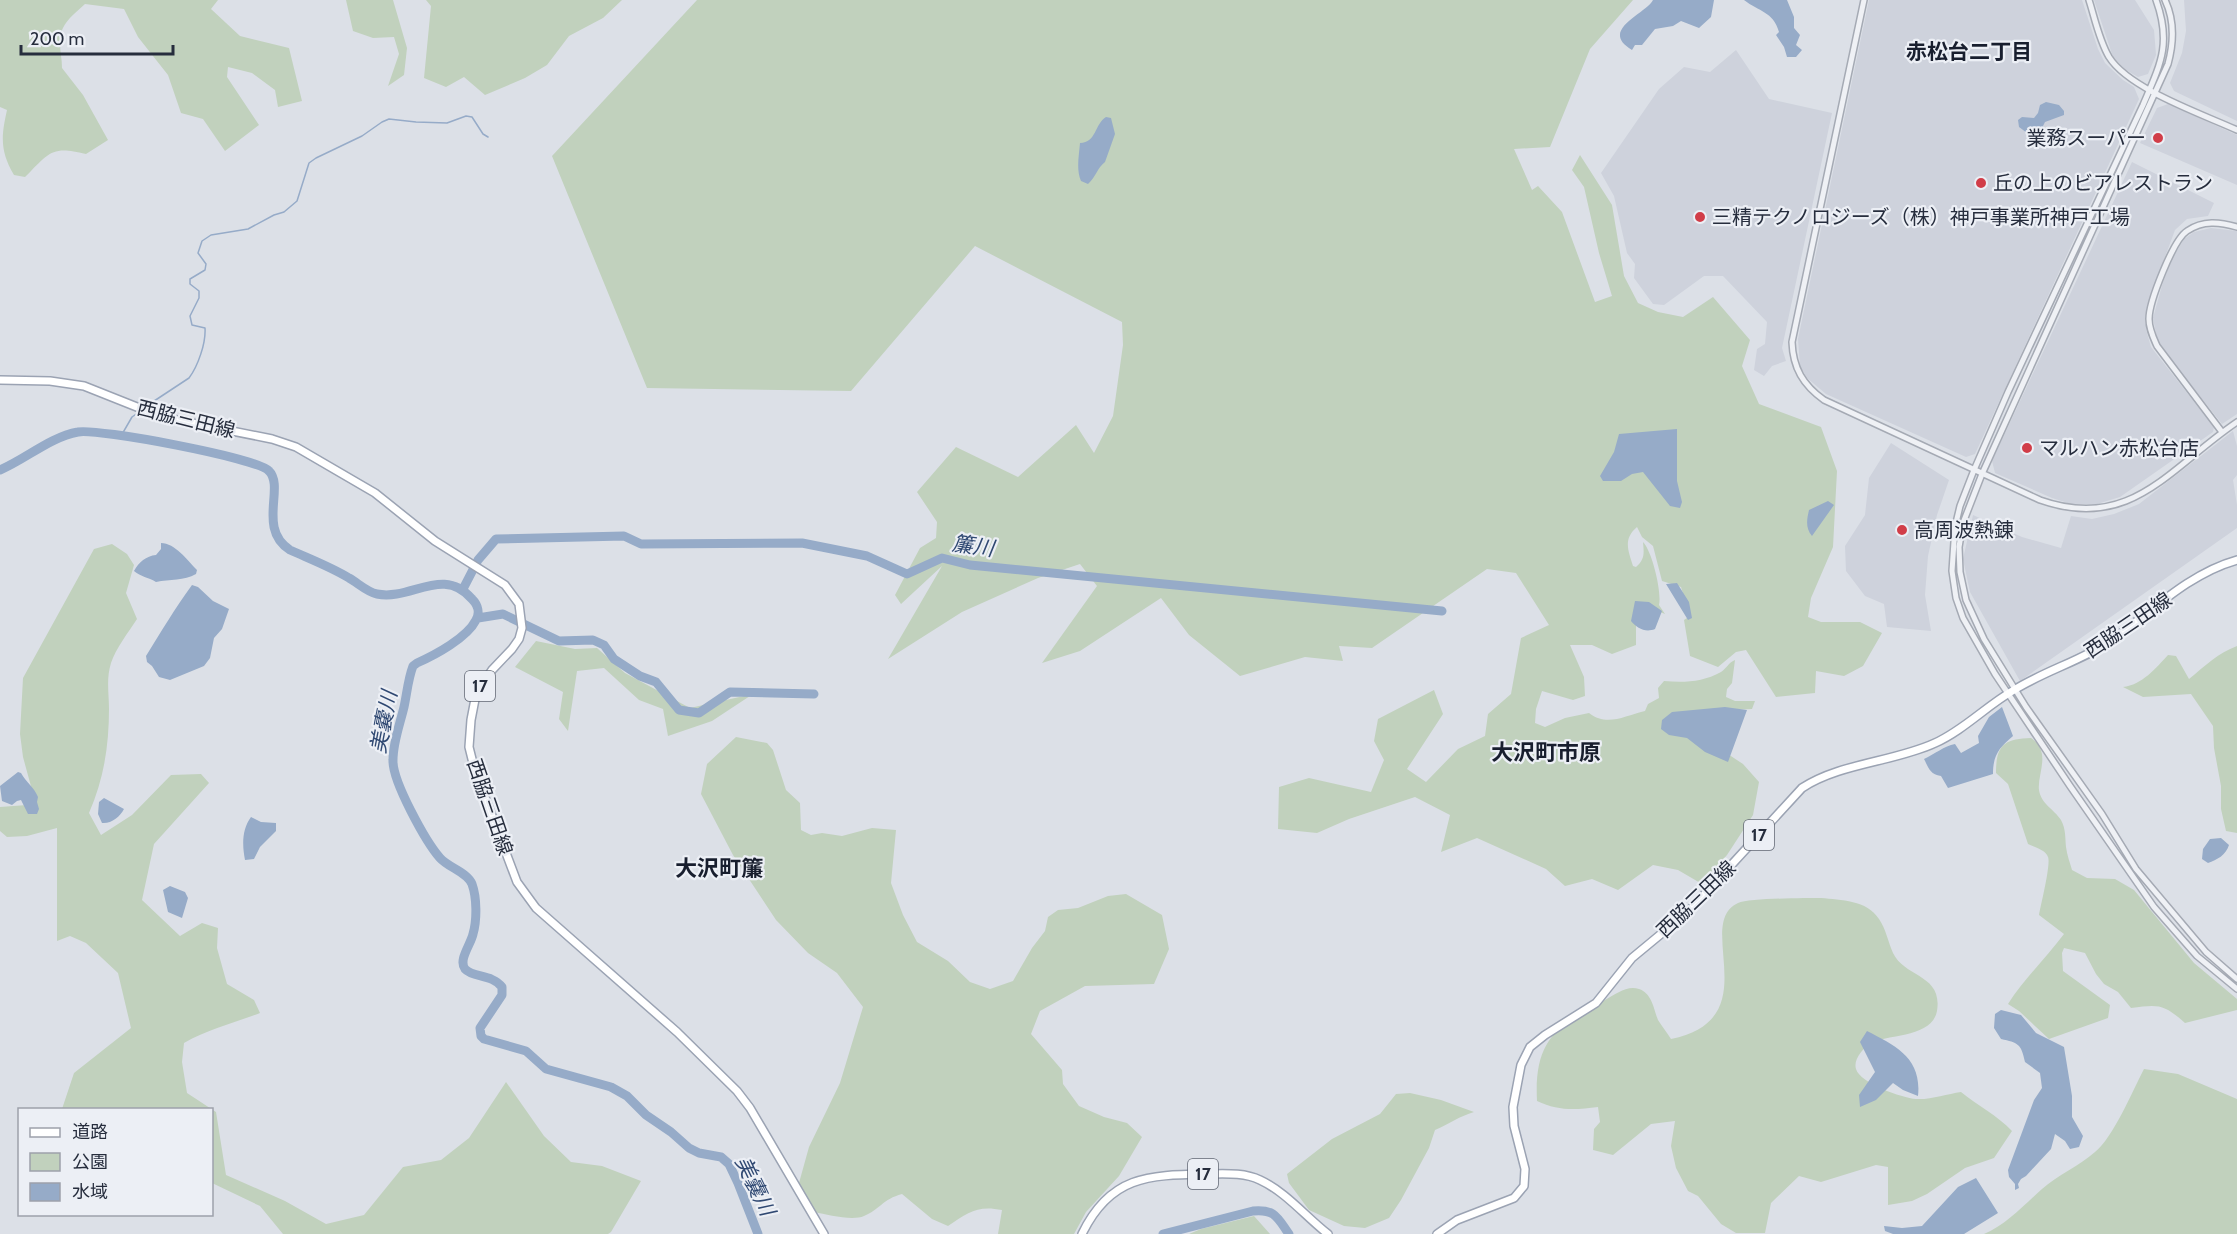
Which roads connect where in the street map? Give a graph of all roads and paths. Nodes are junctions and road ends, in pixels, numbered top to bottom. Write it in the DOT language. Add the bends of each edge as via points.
graph roads {
  1 [pos="1864,0"];
  2 [pos="2089,0"];
  3 [pos="2156,0"];
  4 [pos="2165,0"];
  5 [pos="2153,91"];
  6 [pos="2237,130"];
  7 [pos="2237,227"];
  8 [pos="0,380"];
  9 [pos="2237,422"];
  10 [pos="2222,432"];
  11 [pos="1974,470"];
  12 [pos="1982,474"];
  13 [pos="2237,560"];
  14 [pos="2016,689"];
  15 [pos="2008,694"];
  16 [pos="2237,979"];
  17 [pos="2237,989"];
  18 [pos="824,1234"];
  19 [pos="1082,1234"];
  20 [pos="1328,1234"];
  21 [pos="1437,1234"];
  1 -- 11 [label="street" via="1792,342 1794,364 1804,383 1824,400"];
  2 -- 5 [label="street" via="2111,59 2128,76"];
  3 -- 5 [label="street" via="2164,38"];
  4 -- 5 [label="street" via="2173,26 2173,46"];
  5 -- 6 [label="street"];
  5 -- 11 [label="street"];
  5 -- 12 [label="street"];
  7 -- 10 [label="street" via="2207,223 2181,236 2149,312 2157,346"];
  8 -- 18 [label="main road, 西脇三田線 / 17" via="84,386 162,417 296,447 375,493 435,541 512,591 519,604 519,639 477,694 469,747 517,882 536,908 677,1032 737,1091"];
  9 -- 10 [label="street"];
  10 -- 12 [label="street" via="2151,488 2130,501 2106,508 2082,510 2055,505"];
  11 -- 12 [label="street"];
  11 -- 15 [label="street" via="1955,527 1952,571 1956,598 1962,618"];
  12 -- 14 [label="street" via="1963,523 1960,572 1966,600 1979,629"];
  13 -- 14 [label="main road, 西脇三田線 / 17" via="2189,583 2113,639"];
  14 -- 15 [label="main road, 西脇三田線 / 17"];
  14 -- 16 [label="street" via="2136,869 2206,952"];
  15 -- 17 [label="street" via="2154,906 2198,956"];
  15 -- 21 [label="main road, 西脇三田線 / 17" via="1946,738 1819,778 1794,795 1697,902 1632,958 1596,1003 1530,1047 1521,1065 1513,1107 1525,1169 1524,1186 1514,1198 1457,1220"];
  19 -- 20 [label="main road, 17" via="1105,1202 1132,1182 1158,1175 1225,1174 1251,1177 1273,1187"];
}
